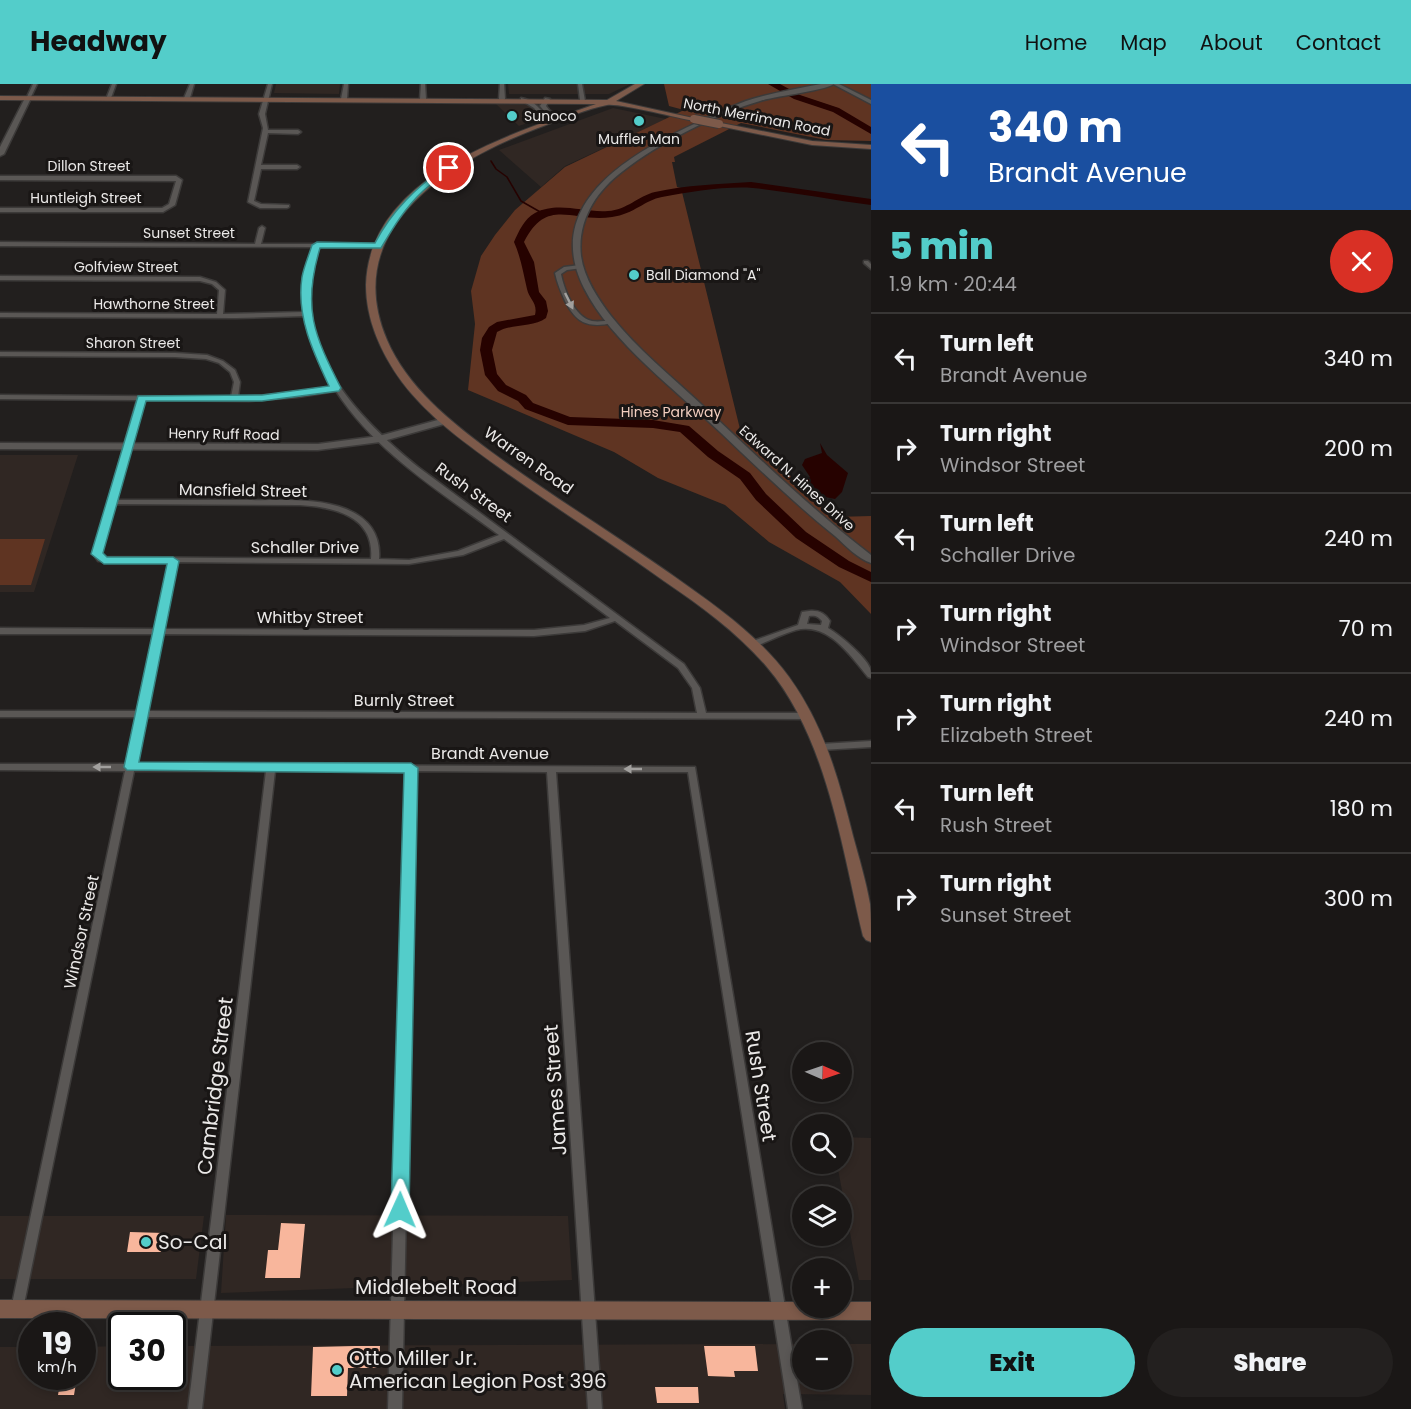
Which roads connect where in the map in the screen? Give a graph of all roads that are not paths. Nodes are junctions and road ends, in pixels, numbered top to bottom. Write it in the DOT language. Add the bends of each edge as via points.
graph roads {
  1 [pos="35,84"];
  2 [pos="114,84"];
  3 [pos="192,84"];
  4 [pos="270,84"];
  5 [pos="346,84"];
  6 [pos="423,84"];
  7 [pos="502,84"];
  8 [pos="580,84"];
  9 [pos="640,84"];
  10 [pos="833,84"];
  11 [pos="0,98"];
  12 [pos="28,98"];
  13 [pos="108,98"];
  14 [pos="187,98"];
  15 [pos="266,98"];
  16 [pos="344,99"];
  17 [pos="423,99"];
  18 [pos="502,99"];
  19 [pos="523,99"];
  20 [pos="547,99"];
  21 [pos="583,100"];
  22 [pos="609,102"];
  23 [pos="871,102"];
  24 [pos="565,117"];
  25 [pos="548,122"];
  26 [pos="265,131"];
  27 [pos="298,132"];
  28 [pos="871,147"];
  29 [pos="0,154"];
  30 [pos="258,167"];
  31 [pos="297,168"];
  32 [pos="0,178"];
  33 [pos="287,206"];
  34 [pos="171,207"];
  35 [pos="0,210"];
  36 [pos="262,228"];
  37 [pos="0,244"];
  38 [pos="258,245"];
  39 [pos="317,245"];
  40 [pos="378,246"];
  41 [pos="580,267"];
  42 [pos="0,278"];
  43 [pos="307,314"];
  44 [pos="0,315"];
  45 [pos="219,316"];
  46 [pos="611,322"];
  47 [pos="0,354"];
  48 [pos="336,388"];
  49 [pos="0,397"];
  50 [pos="141,398"];
  51 [pos="234,398"];
  52 [pos="445,421"];
  53 [pos="380,440"];
  54 [pos="0,446"];
  55 [pos="128,447"];
  56 [pos="112,502"];
  57 [pos="506,535"];
  58 [pos="871,560"];
  59 [pos="173,561"];
  60 [pos="375,562"];
  61 [pos="618,618"];
  62 [pos="802,627"];
  63 [pos="824,628"];
  64 [pos="0,631"];
  65 [pos="159,632"];
  66 [pos="753,644"];
  67 [pos="871,675"];
  68 [pos="0,714"];
  69 [pos="142,714"];
  70 [pos="702,716"];
  71 [pos="807,716"];
  72 [pos="871,744"];
  73 [pos="821,747"];
  74 [pos="0,767"];
  75 [pos="131,767"];
  76 [pos="271,768"];
  77 [pos="411,768"];
  78 [pos="551,769"];
  79 [pos="692,769"];
  80 [pos="870,927"];
  81 [pos="8,1309"];
  82 [pos="207,1309"];
  83 [pos="397,1310"];
  84 [pos="588,1310"];
  85 [pos="871,1311"];
  86 [pos="779,1312"];
  87 [pos="195,1409"];
  88 [pos="395,1409"];
  89 [pos="595,1409"];
  90 [pos="795,1409"];
  1 -- 12 [label="street"];
  2 -- 13 [label="street"];
  3 -- 14 [label="street"];
  4 -- 15 [label="street"];
  5 -- 16 [label="street"];
  6 -- 17 [label="street"];
  7 -- 18 [label="street"];
  8 -- 21 [label="street"];
  9 -- 22 [label="main road, Warren Road"];
  10 -- 23 [label="street"];
  10 -- 41 [label="street, Edward N. Hines Drive" via="734,108 651,148 611,175 582,217 577,240"];
  11 -- 12 [label="main road, North Merriman Road"];
  12 -- 13 [label="main road, North Merriman Road"];
  12 -- 29 [label="street"];
  13 -- 14 [label="main road, North Merriman Road"];
  14 -- 15 [label="main road, North Merriman Road"];
  15 -- 16 [label="main road, North Merriman Road"];
  15 -- 26 [label="street" via="262,114"];
  16 -- 17 [label="main road, North Merriman Road"];
  17 -- 18 [label="main road, North Merriman Road"];
  18 -- 19 [label="main road, North Merriman Road"];
  19 -- 20 [label="main road, North Merriman Road"];
  19 -- 25 [label="street" via="537,107"];
  20 -- 21 [label="main road, North Merriman Road"];
  20 -- 24 [label="street" via="543,106 546,110"];
  21 -- 22 [label="main road, North Merriman Road"];
  22 -- 24 [label="main road, Warren Road"];
  22 -- 28 [label="main road, North Merriman Road, bridge" via="812,143"];
  24 -- 25 [label="main road, Warren Road"];
  25 -- 40 [label="main road, Warren Road" via="483,149 431,180 398,212"];
  26 -- 27 [label="street"];
  26 -- 30 [label="street"];
  30 -- 31 [label="street"];
  30 -- 33 [label="street" via="252,204"];
  32 -- 34 [label="street, Dillon Street" via="177,178"];
  34 -- 35 [label="street, Huntleigh Street"];
  36 -- 38 [label="street"];
  37 -- 38 [label="street, Sunset Street"];
  38 -- 39 [label="street, Sunset Street"];
  39 -- 40 [label="street, Sunset Street"];
  39 -- 43 [label="street, Rush Street" via="307,277"];
  40 -- 52 [label="main road, Warren Road" via="369,282 377,329 402,377"];
  41 -- 46 [label="street, Edward N. Hines Drive"];
  41 -- 46 [label="street, one-way" via="558,273 572,308 588,323"];
  42 -- 45 [label="street, Golfview Street" via="200,279 222,290"];
  43 -- 45 [label="street, Hawthorne Street"];
  43 -- 48 [label="street, Rush Street" via="316,348"];
  44 -- 45 [label="street, Hawthorne Street"];
  46 -- 58 [label="street, Edward N. Hines Drive" via="785,488"];
  47 -- 51 [label="street, Sharon Street" via="207,357 233,371 237,382"];
  48 -- 51 [label="street" via="298,395"];
  48 -- 53 [label="street, Rush Street"];
  49 -- 50 [label="street"];
  50 -- 51 [label="street"];
  50 -- 55 [label="street"];
  52 -- 53 [label="street, Henry Ruff Road"];
  52 -- 66 [label="main road, Warren Road" via="703,603"];
  53 -- 55 [label="street, Henry Ruff Road" via="294,448"];
  53 -- 57 [label="street, Rush Street"];
  54 -- 55 [label="street, Henry Ruff Road"];
  55 -- 56 [label="street"];
  56 -- 59 [label="street, Schaller Drive" via="99,558"];
  56 -- 60 [label="street, Mansfield Street" via="324,506 349,513 366,526 375,541"];
  57 -- 60 [label="street, Schaller Drive" via="446,557"];
  57 -- 61 [label="street, Rush Street"];
  59 -- 60 [label="street, Schaller Drive"];
  59 -- 65 [label="street, Windsor Street"];
  61 -- 65 [label="street, Whitby Street" via="585,628 534,633"];
  61 -- 70 [label="street, Rush Street" via="686,671 696,688"];
  62 -- 63 [label="street"];
  62 -- 63 [label="street" via="805,614 813,612 822,615 826,621"];
  62 -- 66 [label="street"];
  63 -- 67 [label="street"];
  64 -- 65 [label="street, Whitby Street"];
  65 -- 69 [label="street, Windsor Street"];
  66 -- 71 [label="main road, Warren Road" via="783,678"];
  68 -- 69 [label="street, Burnly Street"];
  69 -- 70 [label="street, Burnly Street"];
  69 -- 75 [label="street, Windsor Street"];
  70 -- 71 [label="street, Burnly Street"];
  71 -- 73 [label="main road, Warren Road"];
  72 -- 73 [label="street"];
  73 -- 80 [label="main road, Warren Road"];
  75 -- 74 [label="street, Brandt Avenue, one-way"];
  75 -- 76 [label="street, Brandt Avenue"];
  75 -- 81 [label="street, Windsor Street"];
  76 -- 77 [label="street, Brandt Avenue"];
  76 -- 82 [label="street, Cambridge Street"];
  77 -- 78 [label="street, Brandt Avenue"];
  77 -- 83 [label="street"];
  79 -- 78 [label="street, Brandt Avenue, one-way"];
  78 -- 84 [label="street, James Street"];
  79 -- 86 [label="street, Rush Street"];
  81 -- 82 [label="main road, Middlebelt Road"];
  82 -- 83 [label="main road, Middlebelt Road"];
  82 -- 87 [label="street, Cambridge Street"];
  83 -- 84 [label="main road, Middlebelt Road"];
  83 -- 88 [label="street"];
  84 -- 86 [label="main road, Middlebelt Road"];
  84 -- 89 [label="street, James Street"];
  85 -- 86 [label="main road, Middlebelt Road"];
  86 -- 90 [label="street, Rush Street"];
}
